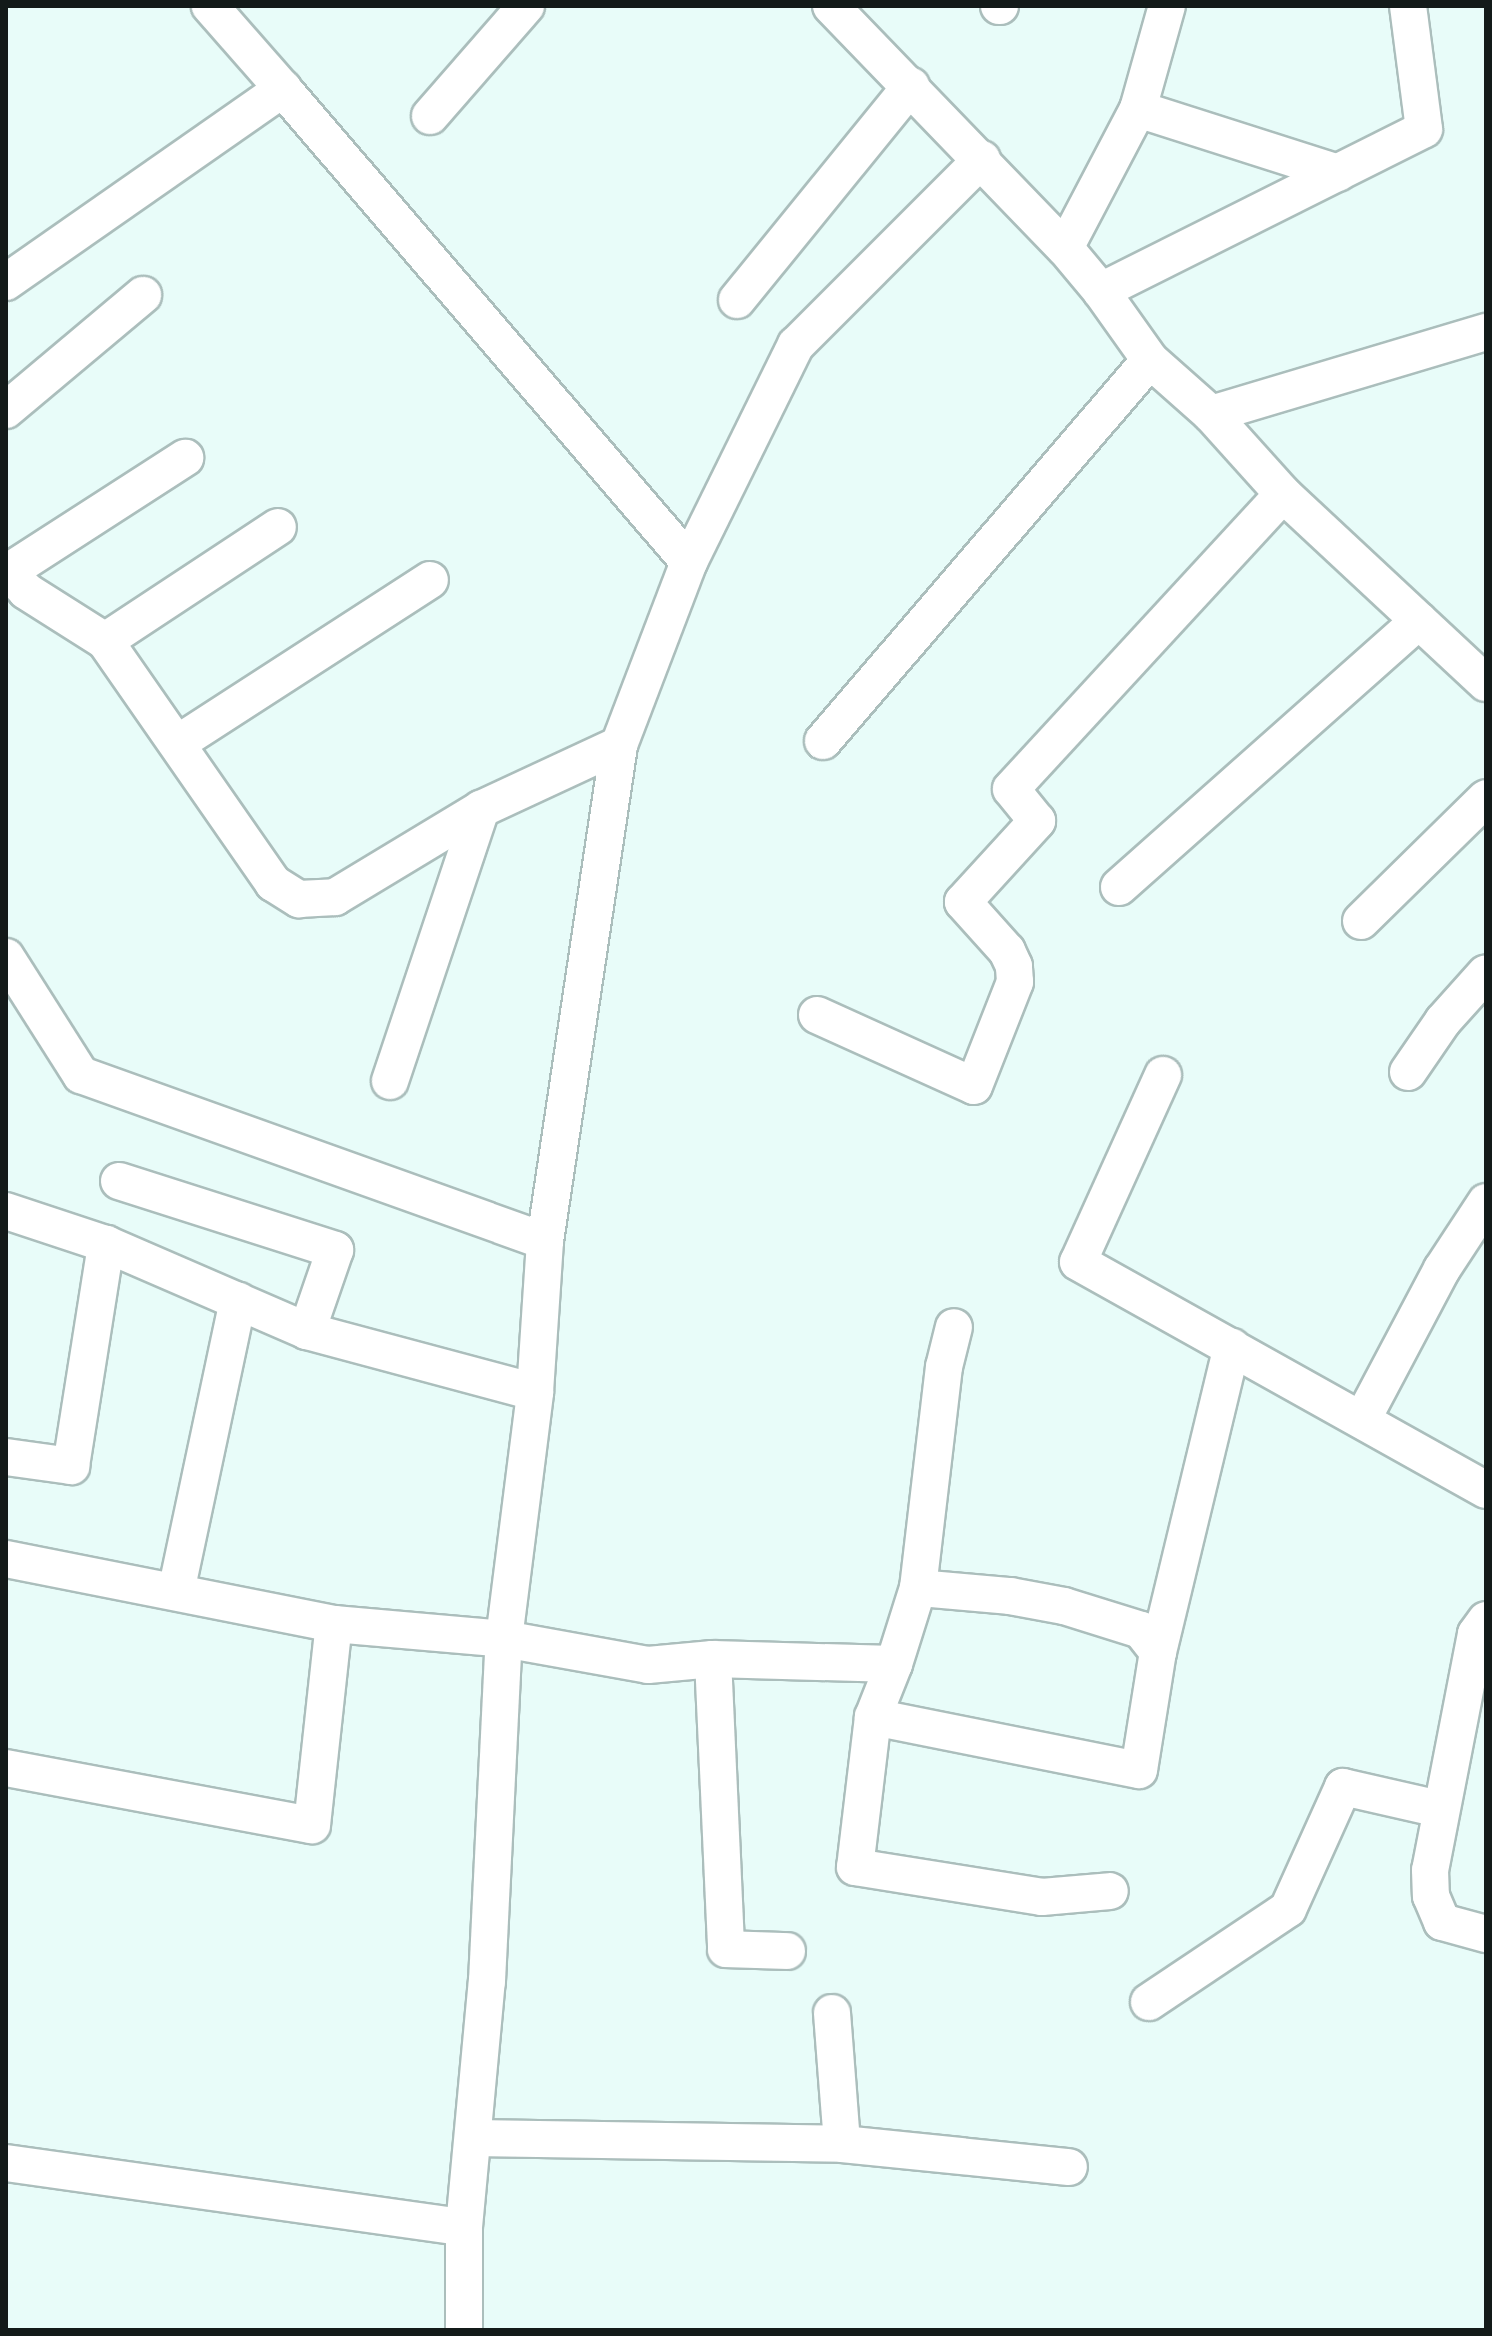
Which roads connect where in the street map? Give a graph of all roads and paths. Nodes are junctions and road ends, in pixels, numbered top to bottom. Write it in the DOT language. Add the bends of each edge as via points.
graph roads {
  1 [pos="526,6"];
  2 [pos="1167,6"];
  3 [pos="1408,6"];
  4 [pos="213,7"];
  5 [pos="843,10"];
  6 [pos="911,86"];
  7 [pos="283,89"];
  8 [pos="1138,109"];
  9 [pos="430,116"];
  10 [pos="982,159"];
  11 [pos="1338,173"];
  12 [pos="1065,248"];
  13 [pos="6,282"];
  14 [pos="1101,291"];
  15 [pos="143,295"];
  16 [pos="737,300"];
  17 [pos="1486,332"];
  18 [pos="1150,360"];
  19 [pos="6,410"];
  20 [pos="1211,414"];
  21 [pos="185,458"];
  22 [pos="1283,494"];
  23 [pos="278,527"];
  24 [pos="689,562"];
  25 [pos="430,580"];
  26 [pos="12,585"];
  27 [pos="1419,621"];
  28 [pos="105,641"];
  29 [pos="1486,683"];
  30 [pos="823,741"];
  31 [pos="178,743"];
  32 [pos="619,745"];
  33 [pos="1486,798"];
  34 [pos="481,809"];
  35 [pos="1119,887"];
  36 [pos="1361,921"];
  37 [pos="6,957"];
  38 [pos="1486,973"];
  39 [pos="817,1015"];
  40 [pos="1408,1072"];
  41 [pos="1163,1075"];
  42 [pos="390,1081"];
  43 [pos="119,1181"];
  44 [pos="1486,1202"];
  45 [pos="6,1211"];
  46 [pos="545,1241"];
  47 [pos="106,1244"];
  48 [pos="238,1301"];
  49 [pos="954,1327"];
  50 [pos="307,1331"];
  51 [pos="1232,1347"];
  52 [pos="535,1392"];
  53 [pos="1362,1420"];
  54 [pos="6,1457"];
  55 [pos="1486,1490"];
  56 [pos="6,1559"];
  57 [pos="918,1588"];
  58 [pos="176,1592"];
  59 [pos="1486,1620"];
  60 [pos="334,1624"];
  61 [pos="504,1639"];
  62 [pos="1158,1652"];
  63 [pos="713,1659"];
  64 [pos="894,1664"];
  65 [pos="873,1717"];
  66 [pos="6,1768"];
  67 [pos="1440,1809"];
  68 [pos="1110,1891"];
  69 [pos="1486,1934"];
  70 [pos="787,1951"];
  71 [pos="1149,2002"];
  72 [pos="832,2013"];
  73 [pos="474,2138"];
  74 [pos="842,2144"];
  75 [pos="6,2163"];
  76 [pos="1069,2167"];
  77 [pos="464,2227"];
  78 [pos="464,2330"];
  1 -- 9 [label="street"];
  2 -- 8 [label="street"];
  3 -- 11 [label="street" via="1424,129"];
  4 -- 7 [label="street"];
  5 -- 6 [label="street"];
  6 -- 10 [label="street"];
  6 -- 16 [label="street"];
  7 -- 13 [label="street"];
  7 -- 24 [label="street"];
  8 -- 11 [label="street"];
  8 -- 12 [label="street"];
  10 -- 12 [label="street"];
  10 -- 24 [label="street" via="796,345"];
  11 -- 14 [label="street"];
  12 -- 14 [label="street"];
  14 -- 18 [label="street"];
  15 -- 19 [label="street"];
  17 -- 20 [label="street"];
  18 -- 20 [label="street"];
  18 -- 30 [label="street"];
  20 -- 22 [label="street"];
  21 -- 26 [label="street"];
  22 -- 27 [label="street"];
  22 -- 39 [label="street" via="1011,789 1037,821 963,902 1007,951 1015,982 974,1086"];
  23 -- 28 [label="street"];
  24 -- 32 [label="street"];
  25 -- 31 [label="street"];
  26 -- 28 [label="street"];
  27 -- 29 [label="street"];
  27 -- 35 [label="street"];
  28 -- 31 [label="street"];
  31 -- 34 [label="street" via="273,883 299,899 335,897"];
  32 -- 34 [label="street"];
  32 -- 46 [label="street"];
  33 -- 36 [label="street"];
  34 -- 42 [label="street"];
  37 -- 46 [label="street" via="81,1075"];
  38 -- 40 [label="street" via="1443,1021"];
  41 -- 51 [label="street" via="1078,1262"];
  43 -- 50 [label="street" via="335,1250"];
  44 -- 53 [label="street" via="1442,1269"];
  45 -- 47 [label="street"];
  46 -- 52 [label="street"];
  47 -- 48 [label="street"];
  47 -- 54 [label="street" via="71,1466"];
  48 -- 50 [label="street"];
  48 -- 58 [label="street"];
  49 -- 57 [label="street" via="944,1367"];
  50 -- 52 [label="street"];
  51 -- 53 [label="street"];
  51 -- 62 [label="street"];
  52 -- 61 [label="street"];
  53 -- 55 [label="street"];
  56 -- 58 [label="street"];
  57 -- 62 [label="street" via="1064,1606 1141,1630"];
  57 -- 64 [label="street"];
  58 -- 60 [label="street"];
  59 -- 67 [label="street" via="1476,1634"];
  60 -- 61 [label="street"];
  60 -- 66 [label="street" via="312,1825"];
  61 -- 63 [label="street" via="648,1665"];
  61 -- 73 [label="street"];
  62 -- 65 [label="street" via="1139,1770"];
  63 -- 64 [label="street"];
  63 -- 70 [label="street" via="726,1949"];
  64 -- 65 [label="street"];
  65 -- 68 [label="street" via="855,1867 1042,1897"];
  67 -- 69 [label="street" via="1431,1896 1442,1922"];
  67 -- 71 [label="street" via="1343,1787 1288,1909"];
  72 -- 74 [label="street"];
  73 -- 74 [label="street"];
  73 -- 77 [label="street"];
  74 -- 76 [label="street"];
  75 -- 77 [label="street"];
  77 -- 78 [label="street"];
}
